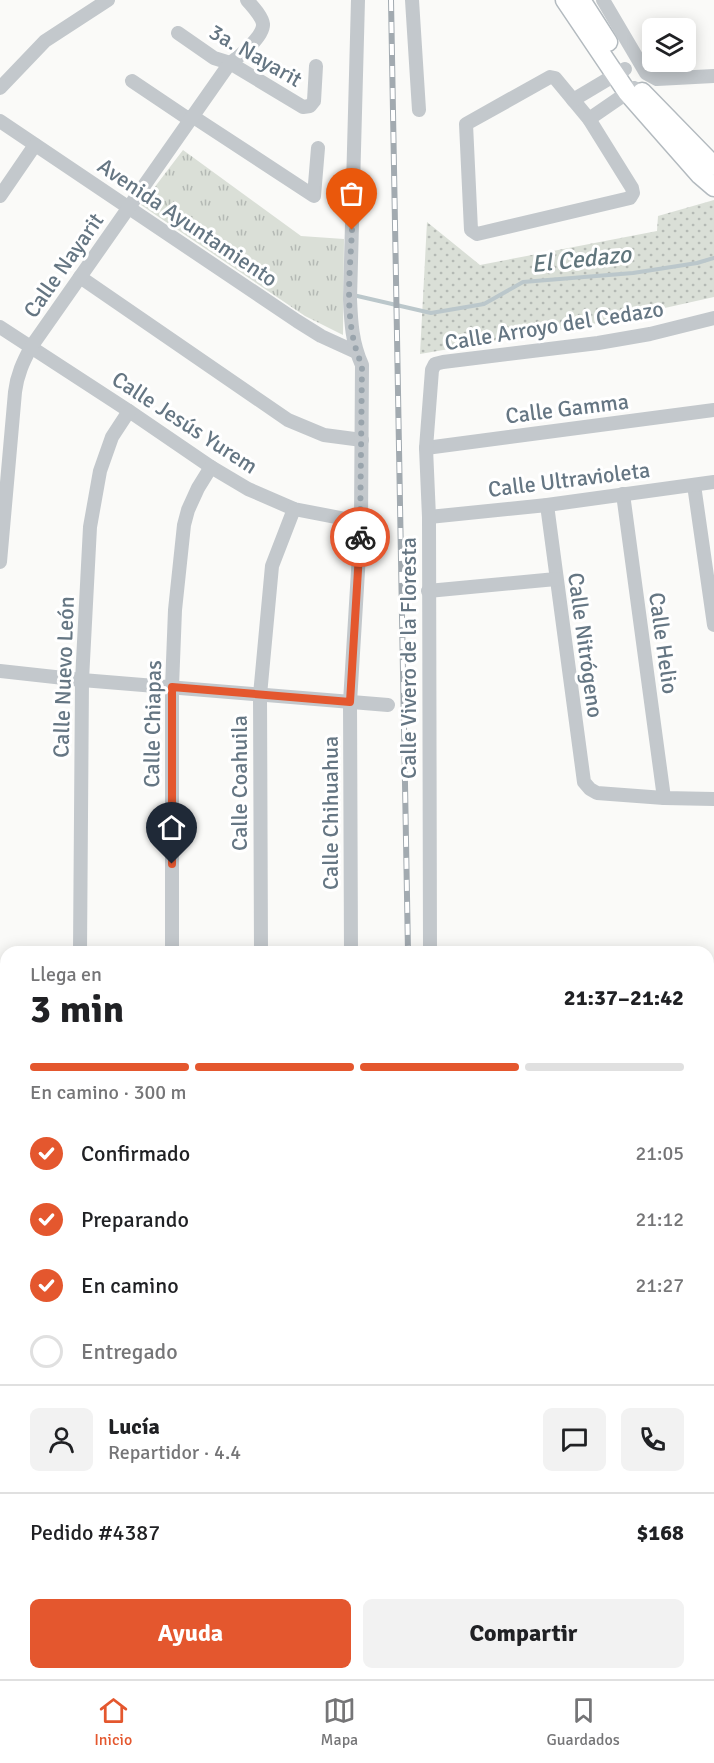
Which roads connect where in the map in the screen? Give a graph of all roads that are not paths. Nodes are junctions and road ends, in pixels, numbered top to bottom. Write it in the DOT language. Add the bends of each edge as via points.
graph roads {
  1 [pos="108,0"];
  2 [pos="247,0"];
  3 [pos="358,0"];
  4 [pos="412,0"];
  5 [pos="565,0"];
  6 [pos="581,0"];
  7 [pos="603,0"];
  8 [pos="178,33"];
  9 [pos="230,63"];
  10 [pos="316,66"];
  11 [pos="620,72"];
  12 [pos="714,76"];
  13 [pos="132,81"];
  14 [pos="0,88"];
  15 [pos="632,89"];
  16 [pos="573,100"];
  17 [pos="419,110"];
  18 [pos="191,118"];
  19 [pos="589,119"];
  20 [pos="0,121"];
  21 [pos="35,145"];
  22 [pos="318,148"];
  23 [pos="707,171"];
  24 [pos="714,187"];
  25 [pos="0,196"];
  26 [pos="129,208"];
  27 [pos="80,277"];
  28 [pos="714,318"];
  29 [pos="0,327"];
  30 [pos="31,347"];
  31 [pos="356,351"];
  32 [pos="435,364"];
  33 [pos="714,410"];
  34 [pos="129,411"];
  35 [pos="362,440"];
  36 [pos="426,448"];
  37 [pos="211,467"];
  38 [pos="714,482"];
  39 [pos="694,484"];
  40 [pos="623,494"];
  41 [pos="547,505"];
  42 [pos="294,509"];
  43 [pos="429,517"];
  44 [pos="361,522"];
  45 [pos="0,562"];
  46 [pos="556,579"];
  47 [pos="428,591"];
  48 [pos="714,626"];
  49 [pos="0,671"];
  50 [pos="82,680"];
  51 [pos="172,687"];
  52 [pos="260,695"];
  53 [pos="350,702"];
  54 [pos="388,705"];
  55 [pos="664,798"];
  56 [pos="714,799"];
  57 [pos="80,946"];
  58 [pos="172,946"];
  59 [pos="261,946"];
  60 [pos="351,946"];
  61 [pos="430,946"];
  1 -- 14 [label="street" via="45,40"];
  2 -- 9 [label="street, Calle Nayarit" via="263,26 242,55"];
  3 -- 31 [label="street, Calle Chihuahua" via="350,298"];
  4 -- 17 [label="street"];
  5 -- 11 [label="main road"];
  6 -- 11 [label="main road"];
  7 -- 12 [label="street" via="650,77"];
  8 -- 9 [label="street, 3a. Nayarit" via="214,58"];
  9 -- 10 [label="street, 3a. Nayarit" via="303,106 314,101"];
  9 -- 18 [label="street, Calle Nayarit"];
  11 -- 15 [label="main road"];
  11 -- 16 [label="street"];
  13 -- 18 [label="street"];
  15 -- 19 [label="street"];
  15 -- 23 [label="main road"];
  16 -- 19 [label="street"];
  16 -- 19 [label="street" via="555,78 546,78 466,124 473,233 630,198 632,188"];
  18 -- 22 [label="street" via="314,196"];
  18 -- 26 [label="street, Calle Nayarit"];
  20 -- 21 [label="street, Avenida Ayuntamiento"];
  21 -- 25 [label="street"];
  21 -- 26 [label="street, Avenida Ayuntamiento"];
  23 -- 24 [label="main road"];
  26 -- 27 [label="street, Calle Nayarit"];
  26 -- 31 [label="street, Avenida Ayuntamiento" via="297,321"];
  27 -- 30 [label="street, Calle Nayarit"];
  27 -- 35 [label="street" via="288,420 324,435"];
  28 -- 32 [label="street, Calle Arroyo del Cedazo" via="640,336"];
  29 -- 30 [label="street, Calle Jesús Yurem"];
  30 -- 34 [label="street, Calle Jesús Yurem"];
  30 -- 45 [label="street, Calle Nayarit" via="17,377"];
  31 -- 35 [label="street, Calle Chihuahua" via="362,365"];
  32 -- 36 [label="street, Calle Vivero de la Floresta"];
  33 -- 36 [label="street, Calle Gamma"];
  34 -- 37 [label="street, Calle Jesús Yurem"];
  34 -- 50 [label="street, Calle Nuevo León" via="112,437 100,471 90,526"];
  35 -- 44 [label="street, Calle Chihuahua"];
  36 -- 43 [label="street, Calle Vivero de la Floresta"];
  37 -- 42 [label="street, Calle Jesús Yurem"];
  37 -- 51 [label="street, Calle Chiapas" via="184,525"];
  38 -- 39 [label="street, Calle Ultravioleta"];
  39 -- 40 [label="street, Calle Ultravioleta"];
  39 -- 48 [label="street"];
  40 -- 41 [label="street, Calle Ultravioleta"];
  40 -- 55 [label="street, Calle Helio"];
  41 -- 43 [label="street, Calle Ultravioleta"];
  41 -- 46 [label="street, Calle Nitrógeno"];
  42 -- 44 [label="street, Calle Jesús Yurem"];
  42 -- 52 [label="street, Calle Coahuila" via="272,566"];
  43 -- 47 [label="street, Calle Vivero de la Floresta"];
  44 -- 53 [label="street, Calle Chihuahua"];
  46 -- 47 [label="street"];
  46 -- 55 [label="street, Calle Nitrógeno" via="584,782 597,793"];
  47 -- 61 [label="street, Calle Vivero de la Floresta"];
  49 -- 50 [label="street"];
  50 -- 51 [label="street"];
  50 -- 57 [label="street, Calle Nuevo León"];
  51 -- 52 [label="street"];
  51 -- 58 [label="street, Calle Chiapas"];
  52 -- 53 [label="street"];
  52 -- 59 [label="street, Calle Coahuila"];
  53 -- 54 [label="street"];
  53 -- 60 [label="street, Calle Chihuahua"];
  55 -- 56 [label="street"];
}
